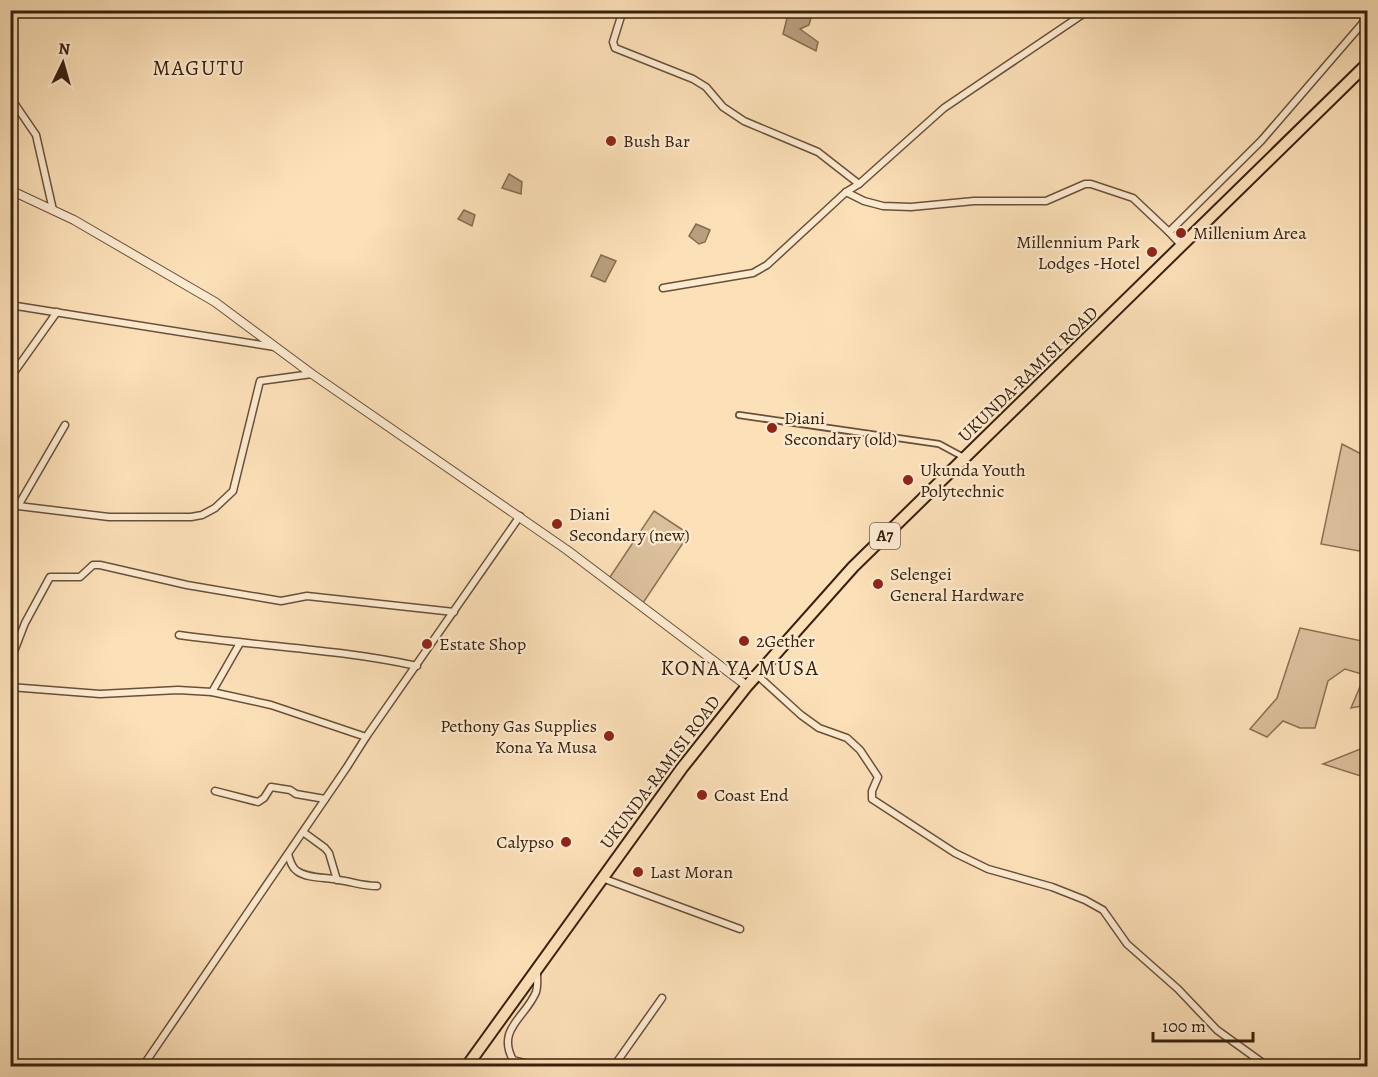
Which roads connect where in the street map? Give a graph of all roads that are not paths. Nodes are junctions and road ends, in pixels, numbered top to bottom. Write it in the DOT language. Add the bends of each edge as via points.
graph roads {
  1 [pos="623,10"];
  2 [pos="1089,10"];
  3 [pos="1368,17"];
  4 [pos="1367,65"];
  5 [pos="10,97"];
  6 [pos="859,184"];
  7 [pos="10,190"];
  8 [pos="846,192"];
  9 [pos="53,210"];
  10 [pos="1169,232"];
  11 [pos="1182,246"];
  12 [pos="663,288"];
  13 [pos="10,305"];
  14 [pos="57,312"];
  15 [pos="275,347"];
  16 [pos="312,374"];
  17 [pos="10,378"];
  18 [pos="739,415"];
  19 [pos="65,425"];
  20 [pos="965,458"];
  21 [pos="14,505"];
  22 [pos="520,516"];
  23 [pos="454,612"];
  24 [pos="178,634"];
  25 [pos="240,644"];
  26 [pos="10,662"];
  27 [pos="417,666"];
  28 [pos="757,675"];
  29 [pos="747,686"];
  30 [pos="10,687"];
  31 [pos="212,692"];
  32 [pos="366,737"];
  33 [pos="215,791"];
  34 [pos="325,799"];
  35 [pos="303,832"];
  36 [pos="288,854"];
  37 [pos="602,878"];
  38 [pos="337,879"];
  39 [pos="377,886"];
  40 [pos="740,929"];
  41 [pos="537,969"];
  42 [pos="662,998"];
  43 [pos="143,1066"];
  44 [pos="467,1066"];
  45 [pos="537,1066"];
  46 [pos="614,1066"];
  47 [pos="1267,1066"];
  1 -- 6 [label="street" via="613,42 615,48 693,78 744,121 818,152"];
  2 -- 6 [label="street" via="944,108"];
  3 -- 10 [label="street" via="1261,141"];
  4 -- 11 [label="highway, UKUNDA-RAMISI ROAD / A7"];
  5 -- 9 [label="street" via="36,135"];
  6 -- 8 [label="street"];
  7 -- 9 [label="street"];
  8 -- 10 [label="street" via="883,206 911,207 974,201 1046,201 1091,184 1132,198"];
  8 -- 12 [label="street" via="767,265 753,273"];
  9 -- 15 [label="street" via="215,302"];
  10 -- 11 [label="street"];
  11 -- 20 [label="highway, UKUNDA-RAMISI ROAD / A7"];
  13 -- 14 [label="street"];
  14 -- 15 [label="street"];
  14 -- 17 [label="street"];
  15 -- 16 [label="street"];
  16 -- 21 [label="street" via="260,381 233,491 202,515 110,518"];
  16 -- 22 [label="street"];
  18 -- 20 [label="street" via="939,444"];
  19 -- 21 [label="street"];
  20 -- 28 [label="highway, UKUNDA-RAMISI ROAD / A7" via="853,567"];
  22 -- 23 [label="street"];
  22 -- 29 [label="street"];
  23 -- 26 [label="street" via="307,596 281,601 93,565 80,577 50,577"];
  23 -- 27 [label="street"];
  24 -- 25 [label="street"];
  25 -- 27 [label="street"];
  25 -- 31 [label="street"];
  27 -- 32 [label="street"];
  28 -- 29 [label="highway, UKUNDA-RAMISI ROAD / A7"];
  28 -- 47 [label="street" via="801,715 819,728 847,738 860,750 878,777 872,799 955,853 988,868 1052,887 1103,910 1127,944 1217,1030"];
  29 -- 37 [label="highway, UKUNDA-RAMISI ROAD / A7"];
  30 -- 31 [label="street" via="100,694"];
  31 -- 32 [label="street" via="271,705"];
  32 -- 34 [label="street"];
  33 -- 34 [label="street" via="258,802 271,787"];
  34 -- 35 [label="street"];
  35 -- 36 [label="street"];
  35 -- 38 [label="street" via="329,853"];
  36 -- 38 [label="street" via="298,872"];
  36 -- 43 [label="street"];
  37 -- 40 [label="street"];
  37 -- 41 [label="highway, UKUNDA-RAMISI ROAD / A7"];
  38 -- 39 [label="street"];
  41 -- 44 [label="highway, UKUNDA-RAMISI ROAD / A7"];
  41 -- 45 [label="street" via="535,994 508,1032 507,1049 513,1060"];
  42 -- 46 [label="street"];
}
